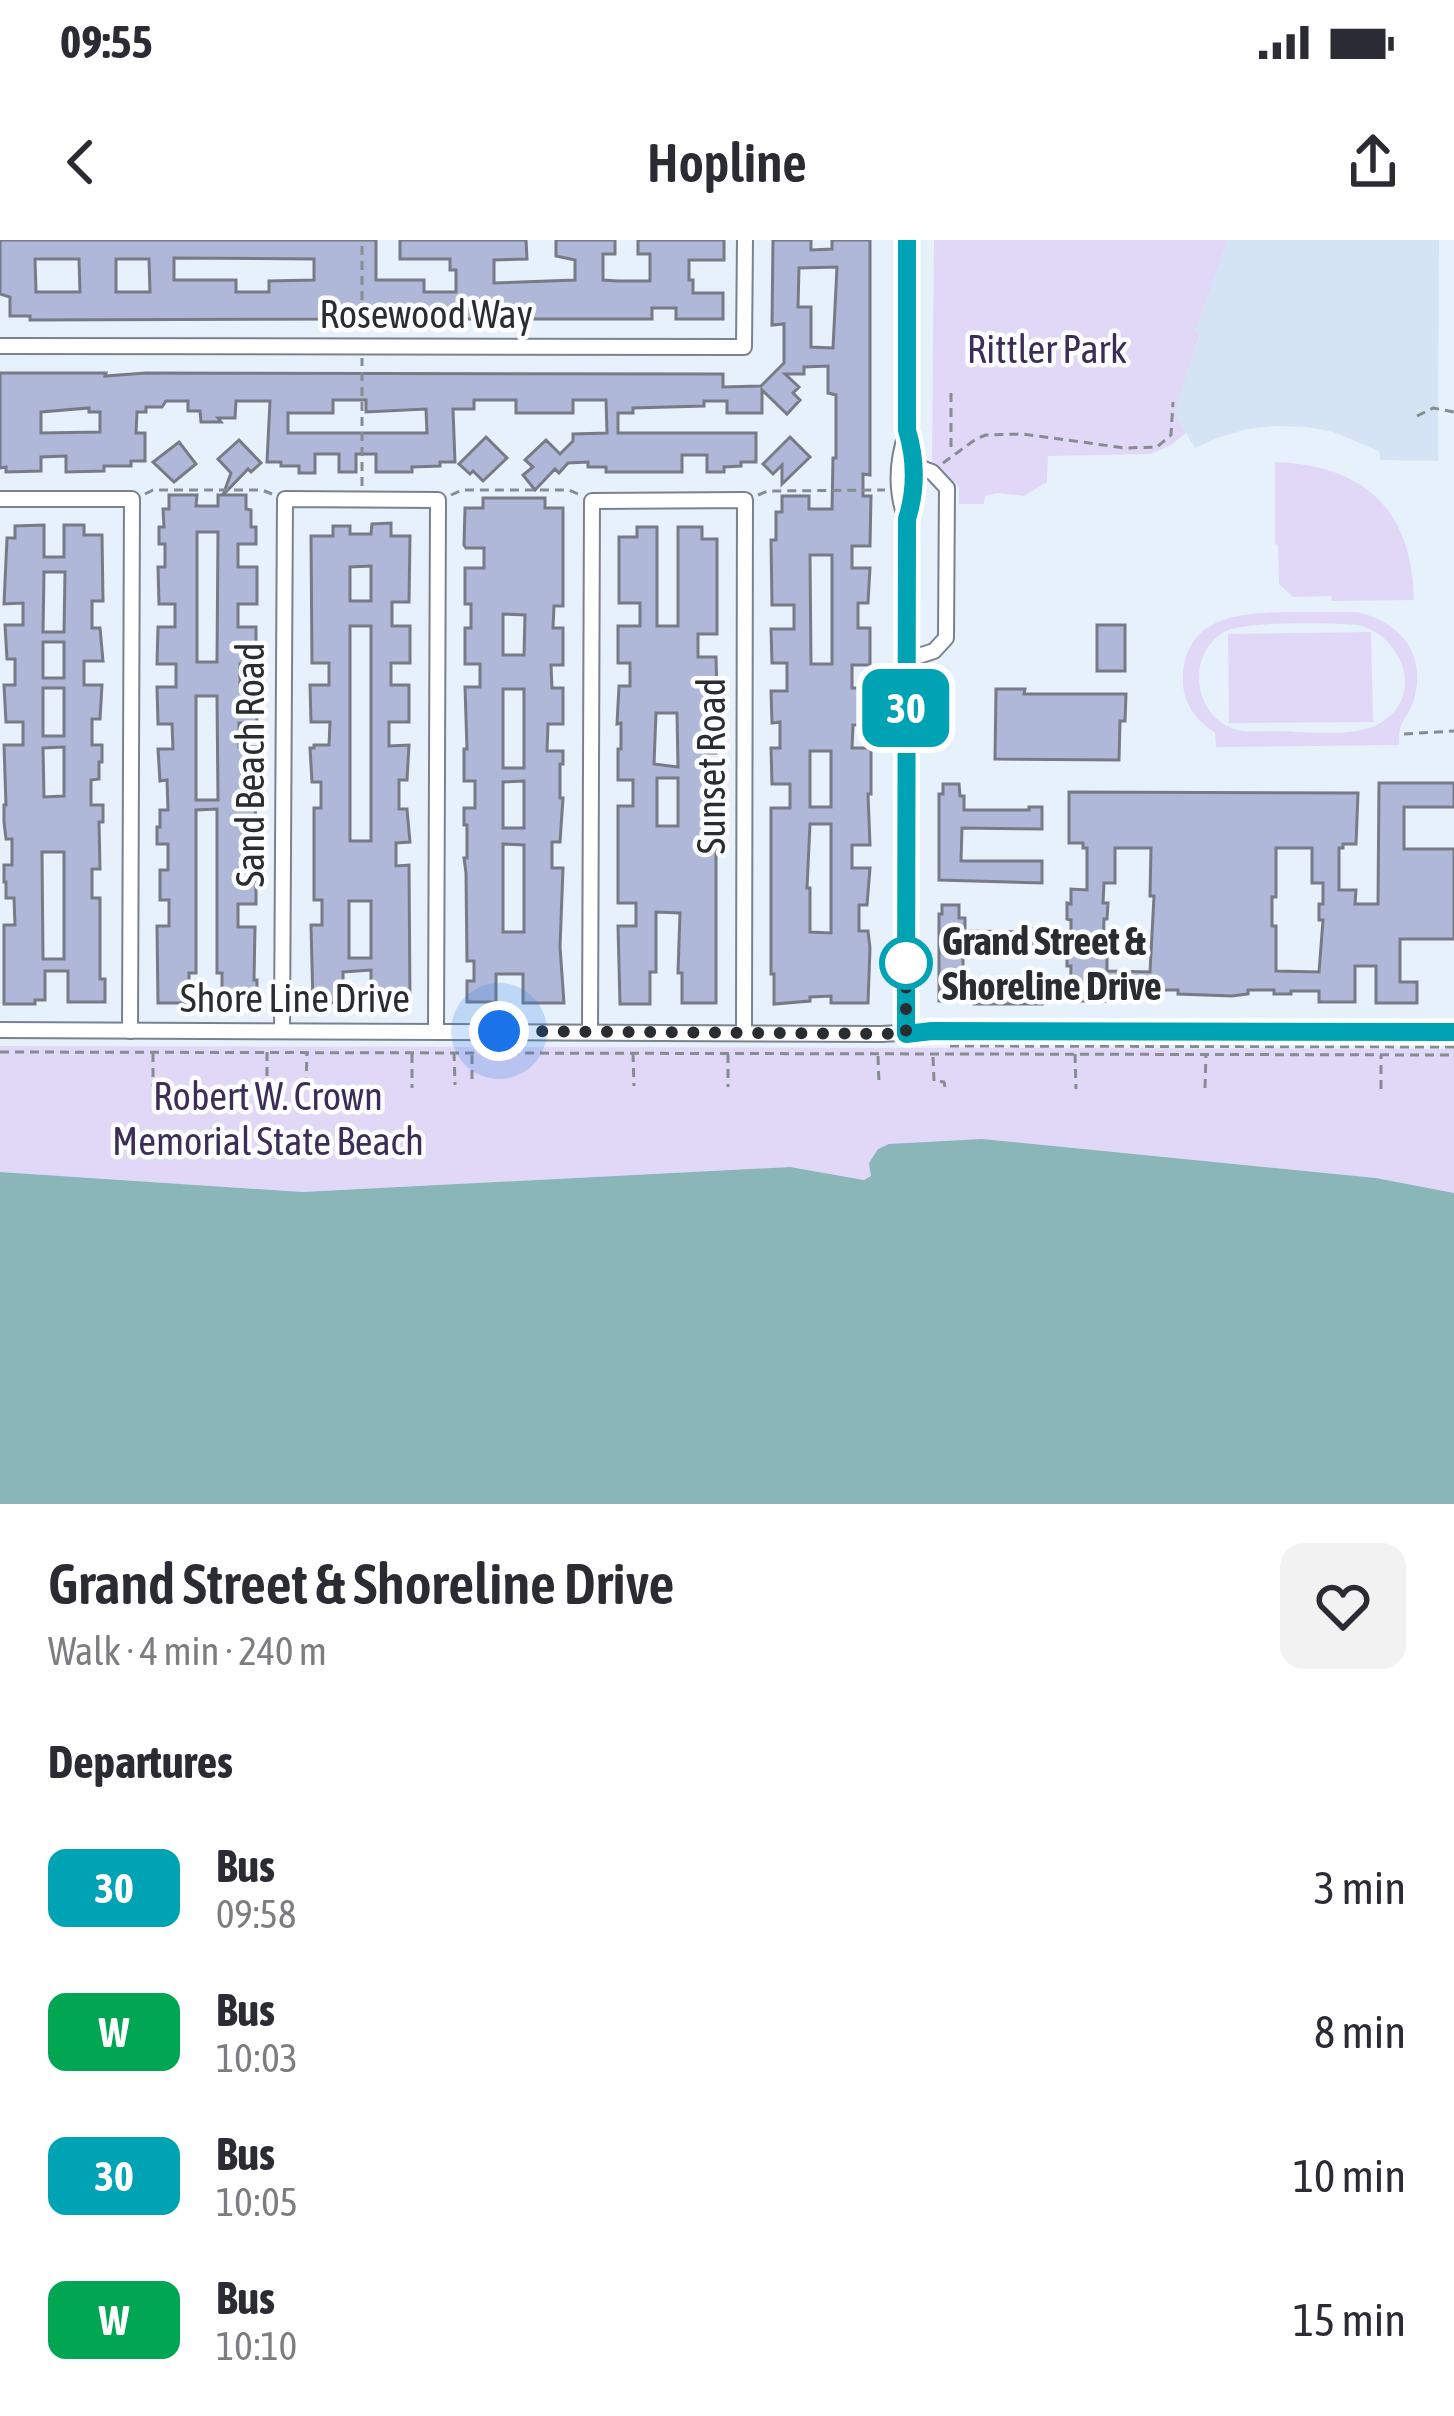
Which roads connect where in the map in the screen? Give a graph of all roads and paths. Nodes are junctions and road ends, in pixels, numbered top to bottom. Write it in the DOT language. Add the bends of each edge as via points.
graph roads {
  1 [pos="362,240"];
  2 [pos="745,240"];
  3 [pos="907,240"];
  4 [pos="0,346"];
  5 [pos="362,347"];
  6 [pos="951,393"];
  7 [pos="1173,402"];
  8 [pos="1454,412"];
  9 [pos="1417,416"];
  10 [pos="907,430"];
  11 [pos="951,455"];
  12 [pos="913,465"];
  13 [pos="932,472"];
  14 [pos="899,490"];
  15 [pos="0,499"];
  16 [pos="132,500"];
  17 [pos="284,500"];
  18 [pos="362,500"];
  19 [pos="439,500"];
  20 [pos="745,500"];
  21 [pos="592,501"];
  22 [pos="907,519"];
  23 [pos="906,660"];
  24 [pos="1454,731"];
  25 [pos="1403,734"];
  26 [pos="0,1030"];
  27 [pos="130,1031"];
  28 [pos="282,1031"];
  29 [pos="436,1031"];
  30 [pos="590,1032"];
  31 [pos="1454,1032"];
  32 [pos="744,1033"];
  33 [pos="906,1034"];
  34 [pos="969,1046"];
  35 [pos="0,1052"];
  36 [pos="153,1052"];
  37 [pos="267,1052"];
  38 [pos="307,1052"];
  39 [pos="412,1052"];
  40 [pos="454,1052"];
  41 [pos="472,1052"];
  42 [pos="633,1053"];
  43 [pos="728,1054"];
  44 [pos="878,1054"];
  45 [pos="933,1054"];
  46 [pos="969,1054"];
  47 [pos="1075,1054"];
  48 [pos="1207,1054"];
  49 [pos="1381,1054"];
  50 [pos="1454,1054"];
  51 [pos="472,1083"];
  52 [pos="879,1084"];
  53 [pos="454,1085"];
  54 [pos="267,1086"];
  55 [pos="306,1086"];
  56 [pos="153,1087"];
  57 [pos="634,1087"];
  58 [pos="728,1087"];
  59 [pos="945,1087"];
  60 [pos="412,1088"];
  61 [pos="1076,1088"];
  62 [pos="1205,1088"];
  63 [pos="1381,1089"];
  1 -- 5 [label="path"];
  2 -- 5 [label="street, Rosewood Way" via="744,347"];
  3 -- 10 [label="street"];
  4 -- 5 [label="street, Rosewood Way"];
  5 -- 18 [label="path"];
  6 -- 11 [label="path"];
  7 -- 11 [label="path" via="1171,435 1157,447 1023,434 976,439"];
  8 -- 9 [label="path" via="1433,408"];
  10 -- 12 [label="street"];
  10 -- 14 [label="street"];
  11 -- 13 [label="path"];
  12 -- 13 [label="street"];
  12 -- 22 [label="street"];
  13 -- 23 [label="street" via="947,488 946,638"];
  14 -- 20 [label="path" via="768,490"];
  14 -- 22 [label="street"];
  15 -- 16 [label="street"];
  16 -- 17 [label="path" via="153,490 262,490"];
  16 -- 27 [label="street"];
  17 -- 18 [label="street"];
  17 -- 28 [label="street, Sand Beach Road"];
  18 -- 19 [label="street"];
  19 -- 21 [label="path" via="462,490 569,490"];
  19 -- 29 [label="street"];
  20 -- 21 [label="street"];
  20 -- 32 [label="street, Sunset Road"];
  21 -- 30 [label="street"];
  22 -- 23 [label="street"];
  23 -- 33 [label="street"];
  24 -- 25 [label="path"];
  26 -- 27 [label="street, Shore Line Drive"];
  27 -- 28 [label="street, Shore Line Drive"];
  28 -- 29 [label="street, Shore Line Drive"];
  29 -- 30 [label="street, Shore Line Drive"];
  30 -- 32 [label="street, Shore Line Drive"];
  31 -- 33 [label="street, Shore Line Drive"];
  32 -- 33 [label="street, Shore Line Drive"];
  34 -- 46 [label="path"];
  35 -- 36 [label="path"];
  36 -- 37 [label="path"];
  36 -- 56 [label="path"];
  37 -- 38 [label="path"];
  37 -- 54 [label="path"];
  38 -- 39 [label="path"];
  38 -- 55 [label="path"];
  39 -- 40 [label="path"];
  39 -- 60 [label="path"];
  40 -- 41 [label="path"];
  40 -- 53 [label="path"];
  41 -- 42 [label="path"];
  41 -- 51 [label="path"];
  42 -- 43 [label="path"];
  42 -- 57 [label="path"];
  43 -- 44 [label="path"];
  43 -- 58 [label="path"];
  44 -- 45 [label="path"];
  44 -- 52 [label="path"];
  45 -- 46 [label="path"];
  45 -- 59 [label="path" via="934,1081"];
  46 -- 47 [label="path"];
  47 -- 48 [label="path"];
  47 -- 61 [label="path"];
  48 -- 49 [label="path"];
  48 -- 62 [label="path"];
  49 -- 50 [label="path"];
  49 -- 63 [label="path"];
}
